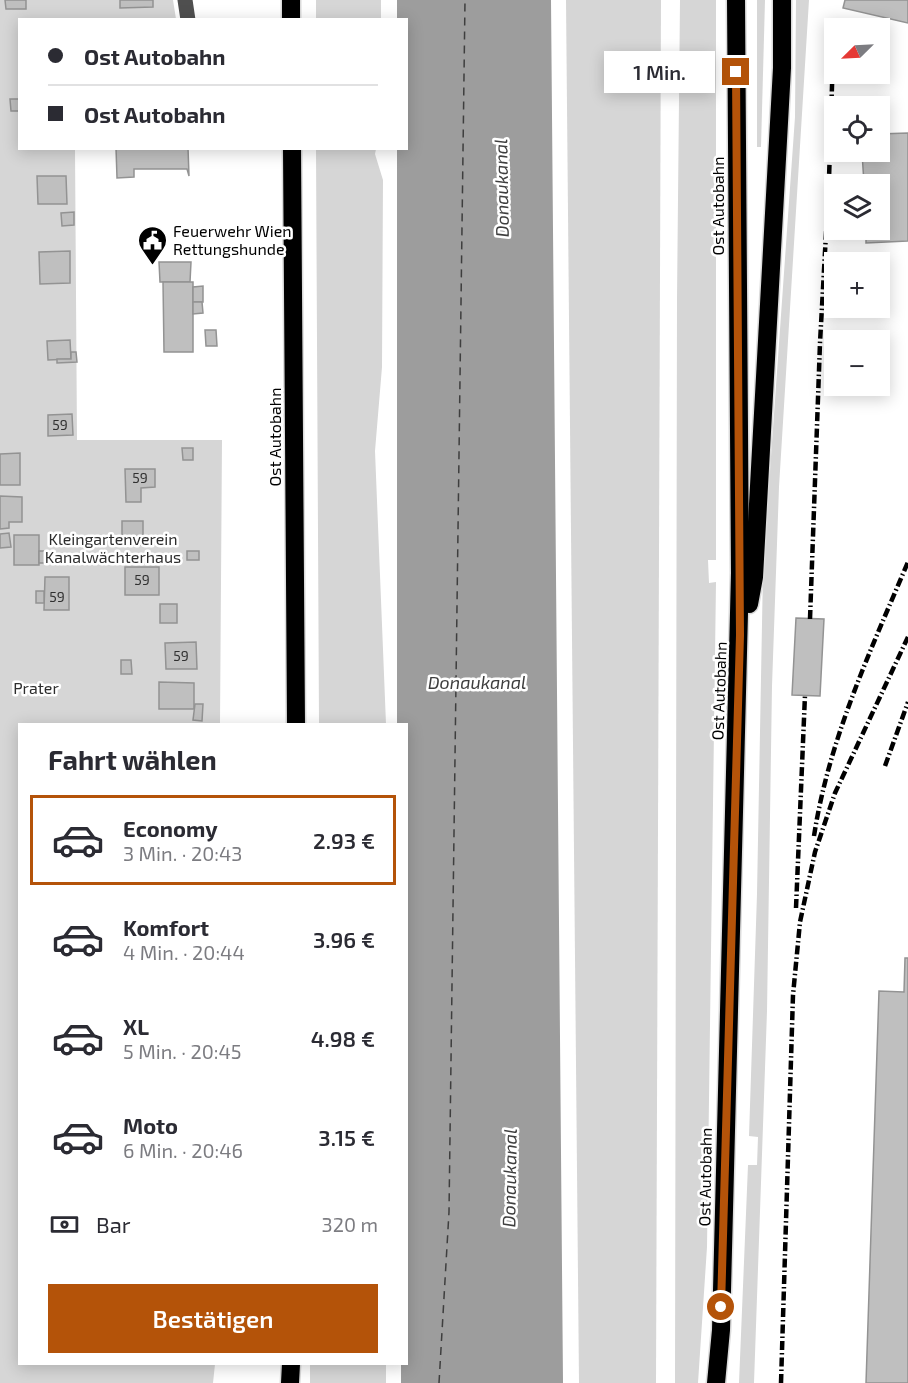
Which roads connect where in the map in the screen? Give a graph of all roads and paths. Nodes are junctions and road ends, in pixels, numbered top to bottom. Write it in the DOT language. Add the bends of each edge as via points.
graph roads {
  1 [pos="185,0"];
  2 [pos="291,0"];
  3 [pos="736,0"];
  4 [pos="782,0"];
  5 [pos="188,18"];
  6 [pos="291,18"];
  7 [pos="292,150"];
  8 [pos="740,656"];
  9 [pos="296,723"];
  10 [pos="291,1365"];
  11 [pos="290,1383"];
  12 [pos="716,1383"];
  1 -- 5 [label="lane"];
  2 -- 6 [label="highway"];
  3 -- 8 [label="highway, Ost Autobahn"];
  4 -- 8 [label="highway" via="782,68 753,577"];
  7 -- 9 [label="highway, Ost Autobahn"];
  8 -- 12 [label="highway, Ost Autobahn" via="721,1330"];
  10 -- 11 [label="highway"];
}
